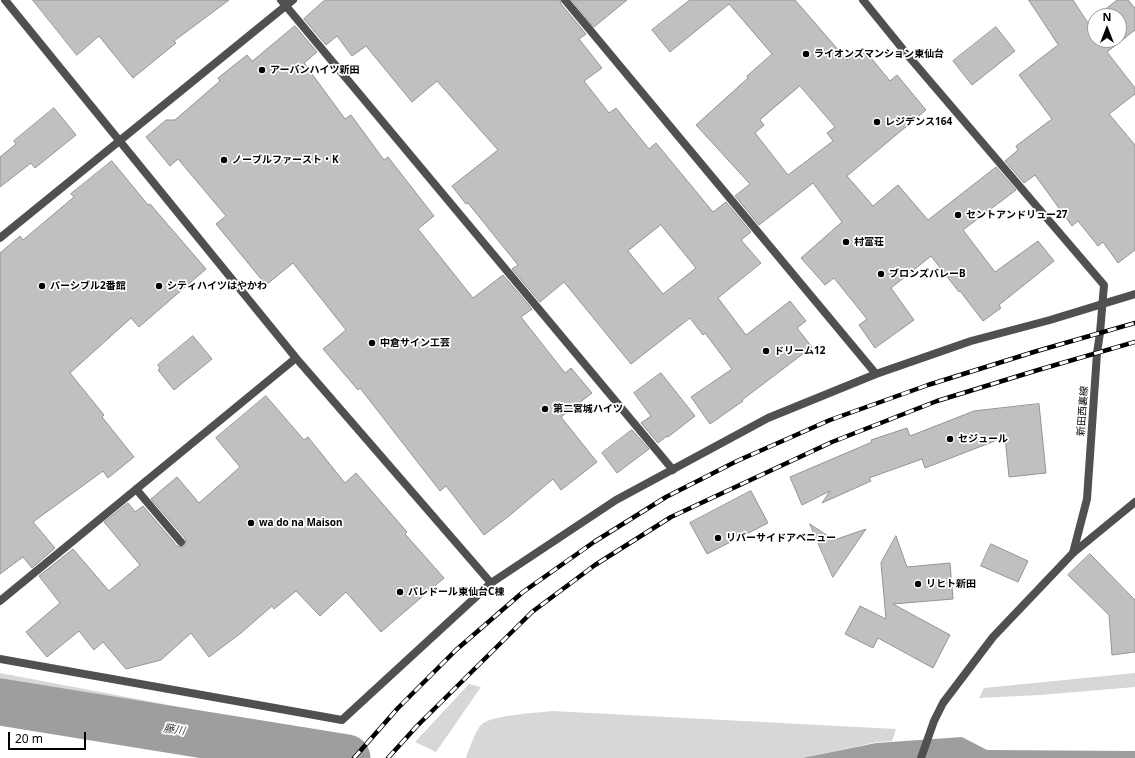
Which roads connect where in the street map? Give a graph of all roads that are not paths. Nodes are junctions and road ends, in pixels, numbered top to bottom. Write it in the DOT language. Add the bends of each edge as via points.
graph roads {
  1 [pos="5,0"];
  2 [pos="293,0"];
  3 [pos="565,0"];
  4 [pos="863,0"];
  5 [pos="283,3"];
  6 [pos="120,140"];
  7 [pos="0,238"];
  8 [pos="1135,294"];
  9 [pos="1103,303"];
  10 [pos="296,358"];
  11 [pos="876,374"];
  12 [pos="673,470"];
  13 [pos="136,489"];
  14 [pos="1135,502"];
  15 [pos="180,542"];
  16 [pos="1074,553"];
  17 [pos="491,583"];
  18 [pos="0,601"];
  19 [pos="0,659"];
  20 [pos="921,758"];
  1 -- 6 [label="street"];
  2 -- 5 [label="street"];
  3 -- 11 [label="street"];
  4 -- 9 [label="street, 新田西裏線" via="1104,285"];
  5 -- 6 [label="street"];
  5 -- 12 [label="street"];
  6 -- 7 [label="street"];
  6 -- 10 [label="street"];
  8 -- 9 [label="street"];
  9 -- 11 [label="street" via="971,341"];
  9 -- 16 [label="street, 新田西裏線" via="1087,499"];
  10 -- 13 [label="street"];
  10 -- 17 [label="street"];
  11 -- 12 [label="street" via="768,418"];
  12 -- 17 [label="street" via="616,500"];
  13 -- 15 [label="street"];
  13 -- 18 [label="street"];
  14 -- 16 [label="street"];
  16 -- 20 [label="street" via="993,637 943,703"];
  17 -- 19 [label="street" via="342,720"];
}
